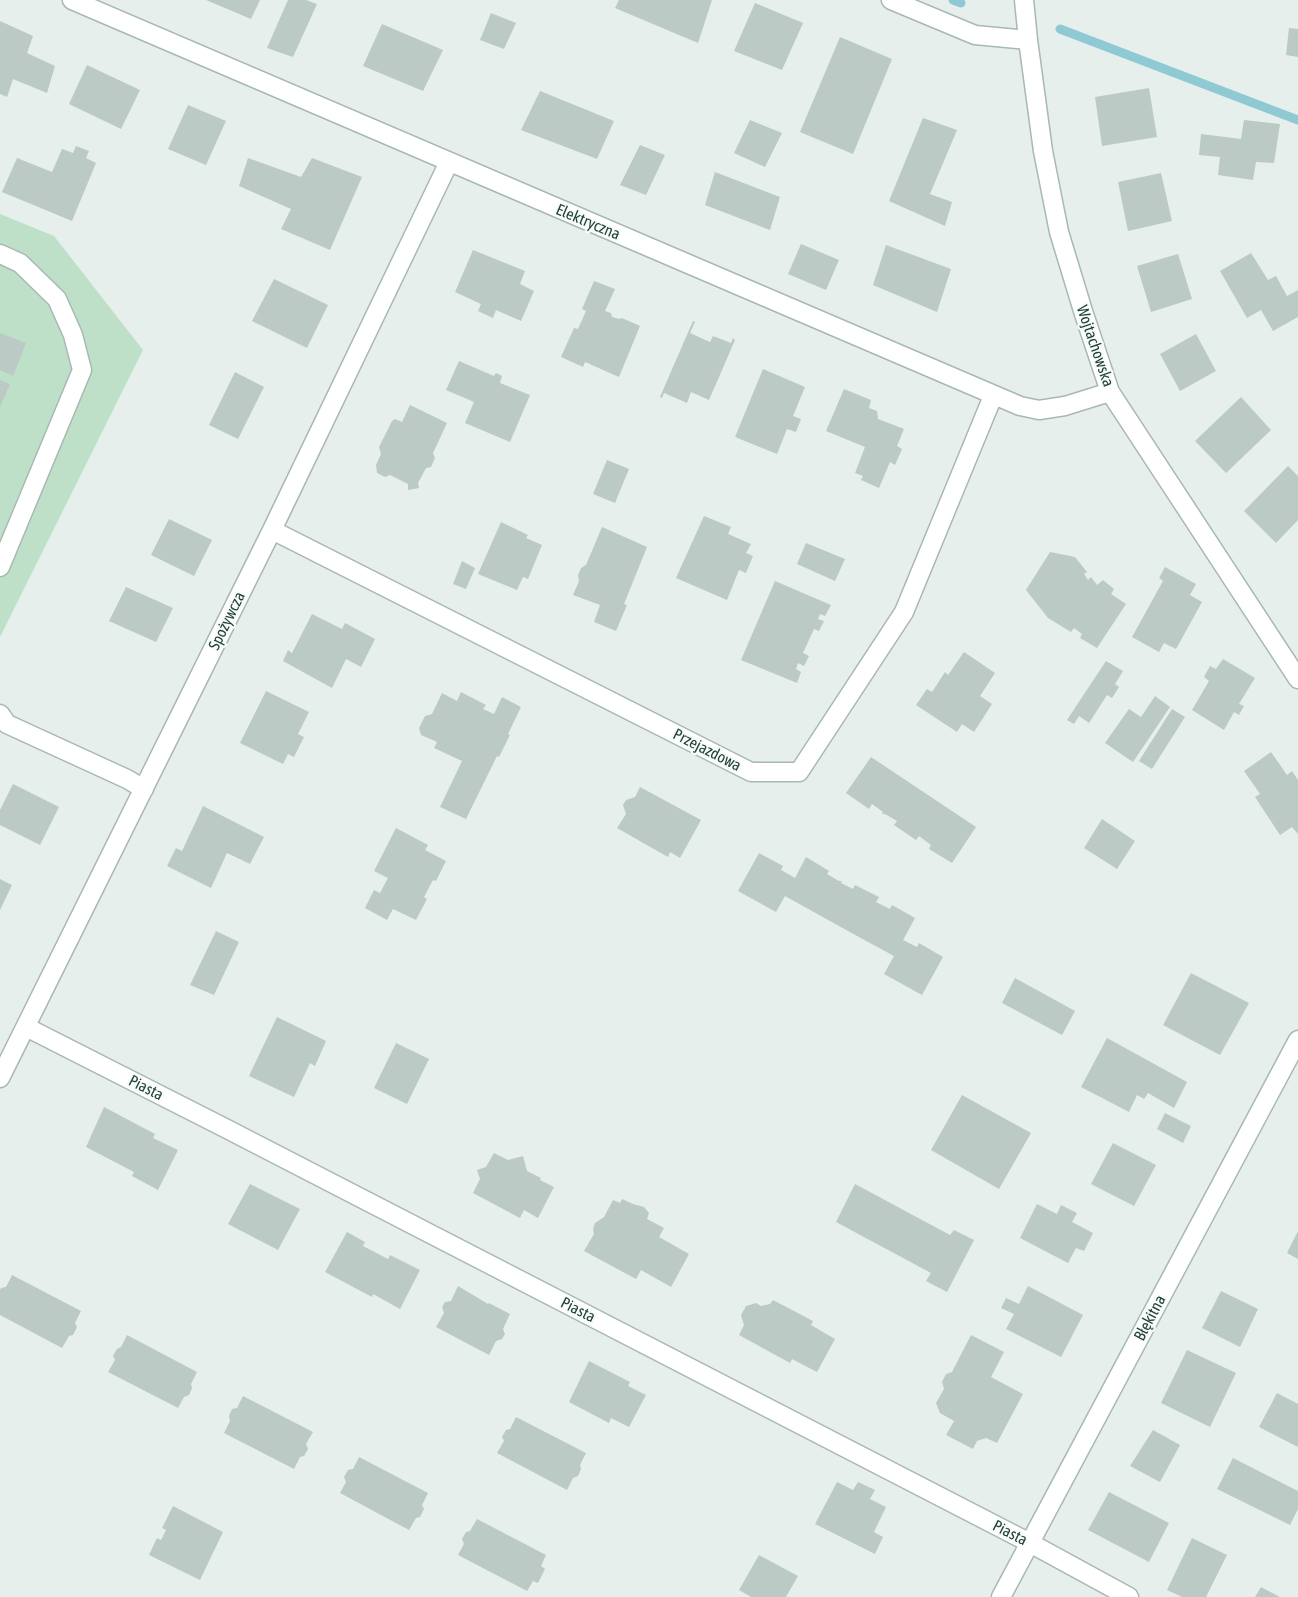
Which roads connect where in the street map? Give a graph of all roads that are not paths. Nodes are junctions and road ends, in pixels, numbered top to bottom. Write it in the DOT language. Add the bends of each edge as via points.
graph roads {
  1 [pos="72,0"];
  2 [pos="891,0"];
  3 [pos="1024,0"];
  4 [pos="1028,40"];
  5 [pos="449,162"];
  6 [pos="0,254"];
  7 [pos="1110,392"];
  8 [pos="993,396"];
  9 [pos="272,530"];
  10 [pos="0,567"];
  11 [pos="1298,679"];
  12 [pos="0,714"];
  13 [pos="144,789"];
  14 [pos="26,1027"];
  15 [pos="1298,1040"];
  16 [pos="0,1078"];
  17 [pos="1030,1543"];
  18 [pos="1001,1597"];
  19 [pos="1129,1597"];
  1 -- 5 [label="street, Elektryczna"];
  2 -- 4 [label="street" via="975,35"];
  3 -- 4 [label="street, Wojtachowska"];
  4 -- 7 [label="street, Wojtachowska" via="1042,151 1059,232"];
  5 -- 8 [label="street, Elektryczna"];
  5 -- 9 [label="street, Spożywcza"];
  6 -- 10 [label="street" via="20,262 57,299 73,335 82,370"];
  7 -- 8 [label="street, Elektryczna" via="1039,410"];
  7 -- 11 [label="street, Wojtachowska"];
  8 -- 9 [label="street, Przejazdowa" via="904,612 799,772 751,772"];
  9 -- 13 [label="street, Spożywcza"];
  12 -- 13 [label="street" via="7,724"];
  13 -- 14 [label="street, Spożywcza"];
  14 -- 16 [label="street, Spożywcza"];
  14 -- 17 [label="street, Piasta"];
  15 -- 17 [label="street, Błękitna"];
  17 -- 18 [label="street, Błękitna"];
  17 -- 19 [label="street, Piasta"];
}
